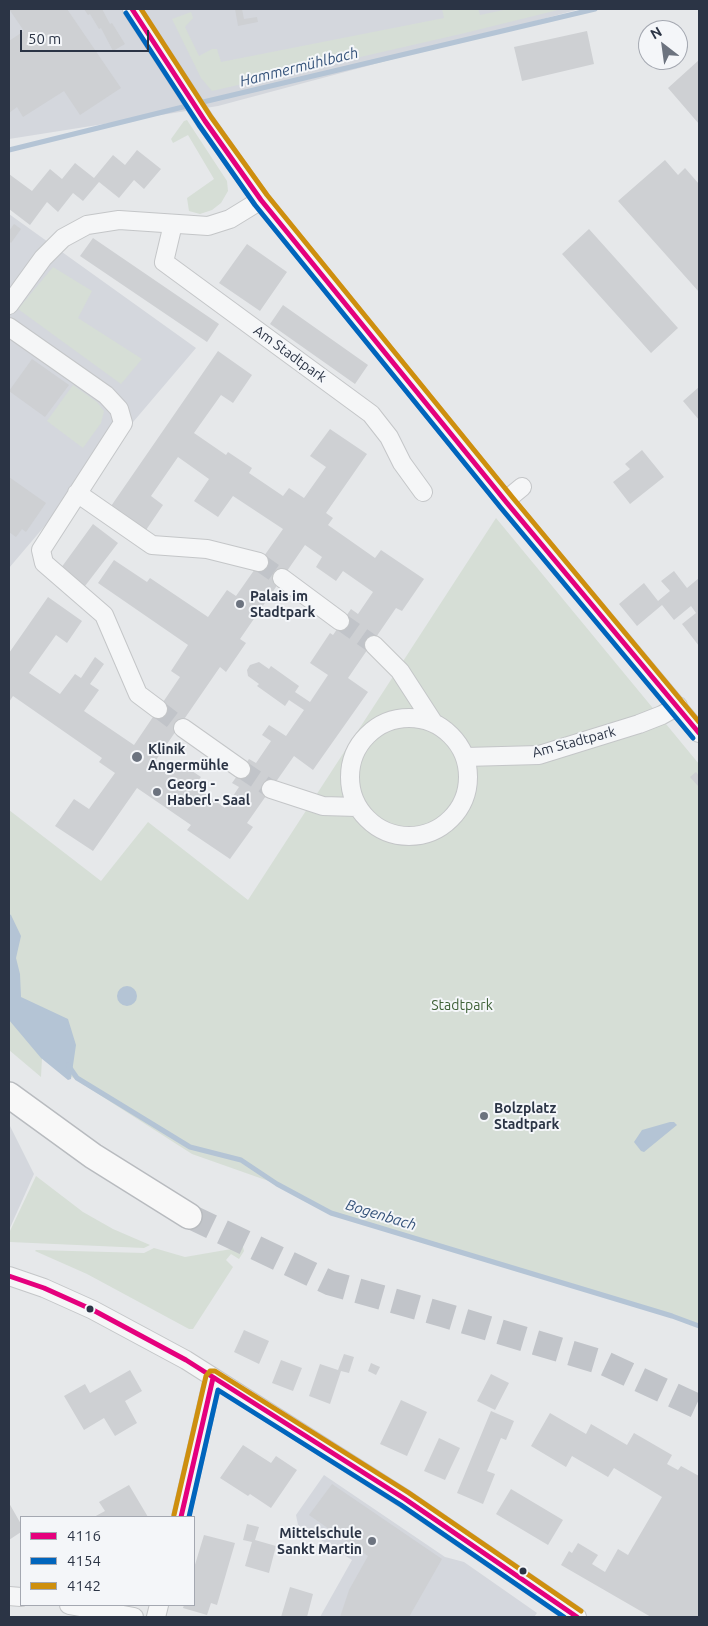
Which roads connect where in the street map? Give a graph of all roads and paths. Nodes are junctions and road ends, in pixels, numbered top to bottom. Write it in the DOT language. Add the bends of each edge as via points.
graph roads {
  1 [pos="132,9"];
  2 [pos="261,200"];
  3 [pos="173,224"];
  4 [pos="9,305"];
  5 [pos="9,326"];
  6 [pos="522,487"];
  7 [pos="423,492"];
  8 [pos="77,493"];
  9 [pos="505,501"];
  10 [pos="259,562"];
  11 [pos="282,578"];
  12 [pos="340,622"];
  13 [pos="374,646"];
  14 [pos="678,706"];
  15 [pos="158,710"];
  16 [pos="433,722"];
  17 [pos="183,728"];
  18 [pos="699,732"];
  19 [pos="466,757"];
  20 [pos="241,770"];
  21 [pos="271,790"];
  22 [pos="357,807"];
  23 [pos="9,1095"];
  24 [pos="189,1216"];
  25 [pos="9,1276"];
  26 [pos="213,1378"];
  27 [pos="180,1516"];
  28 [pos="74,1606"];
  29 [pos="134,1617"];
  30 [pos="577,1617"];
  1 -- 2 [label="street"];
  2 -- 3 [label="street" via="230,219 208,226"];
  2 -- 9 [label="street"];
  3 -- 4 [label="street" via="119,220 87,225 64,238 43,258"];
  3 -- 7 [label="street, Am Stadtpark" via="164,262 371,414"];
  5 -- 8 [label="street" via="106,395 119,409 122,423"];
  6 -- 9 [label="street"];
  8 -- 10 [label="street" via="152,545 207,549"];
  8 -- 15 [label="street" via="42,550 44,563 104,615 138,694"];
  9 -- 14 [label="street"];
  11 -- 12 [label="street"];
  13 -- 16 [label="street" via="400,671"];
  14 -- 18 [label="street"];
  14 -- 19 [label="street, Am Stadtpark" via="640,724 538,755"];
  16 -- 19 [label="street" via="447,730"];
  16 -- 22 [label="street" via="412,717 391,720 372,730 358,745 350,765 350,786"];
  17 -- 20 [label="street"];
  19 -- 22 [label="street" via="469,779 460,809 449,821 431,832 410,836 389,833 370,823"];
  21 -- 22 [label="street" via="323,806"];
  23 -- 24 [label="highway" via="92,1156"];
  25 -- 26 [label="street" via="93,1310"];
  26 -- 27 [label="street"];
  26 -- 30 [label="street" via="405,1499"];
  28 -- 29 [label="street"];
}
